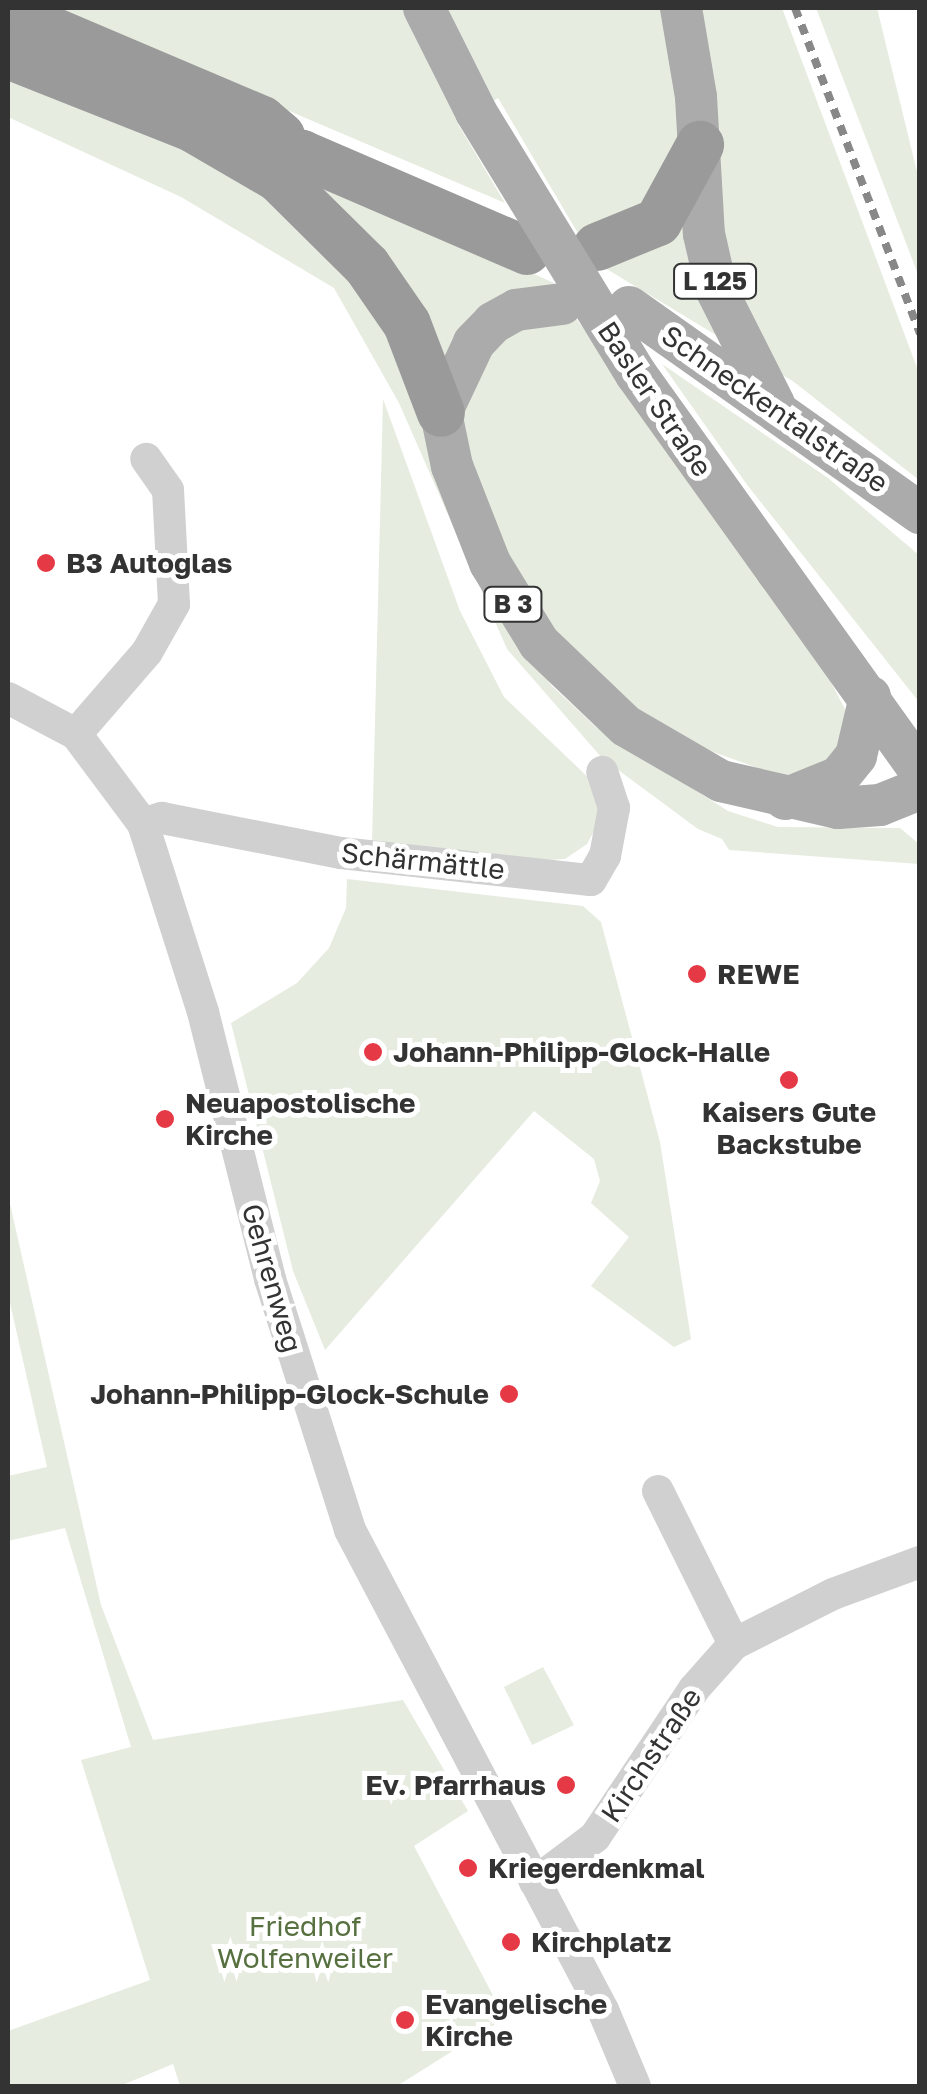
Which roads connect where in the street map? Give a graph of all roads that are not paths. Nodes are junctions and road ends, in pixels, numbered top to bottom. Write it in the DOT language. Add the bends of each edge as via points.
graph roads {
  1 [pos="424,8"];
  2 [pos="681,8"];
  3 [pos="8,12"];
  4 [pos="8,55"];
  5 [pos="192,128"];
  6 [pos="700,145"];
  7 [pos="302,154"];
  8 [pos="597,247"];
  9 [pos="527,251"];
  10 [pos="562,304"];
  11 [pos="629,307"];
  12 [pos="774,404"];
  13 [pos="441,413"];
  14 [pos="146,458"];
  15 [pos="920,513"];
  16 [pos="870,696"];
  17 [pos="8,698"];
  18 [pos="76,734"];
  19 [pos="602,772"];
  20 [pos="918,774"];
  21 [pos="839,777"];
  22 [pos="785,800"];
  23 [pos="144,824"];
  24 [pos="658,1491"];
  25 [pos="920,1562"];
  26 [pos="734,1644"];
  27 [pos="535,1882"];
  28 [pos="635,2086"];
  1 -- 16 [label="main road, Basler Straße, bridge" via="476,112 636,374"];
  2 -- 6 [label="main road"];
  3 -- 7 [label="highway, B 3" via="262,120"];
  4 -- 5 [label="highway, B 3"];
  5 -- 7 [label="highway, B 3"];
  5 -- 13 [label="highway, B 3" via="278,178 367,266 407,324"];
  6 -- 8 [label="highway" via="658,222"];
  6 -- 12 [label="main road, L 125" via="704,234 717,291"];
  7 -- 9 [label="highway, B 3"];
  10 -- 13 [label="main road" via="516,310 493,323 474,343"];
  11 -- 12 [label="main road, Schneckentalstraße / L 125"];
  12 -- 15 [label="main road, Schneckentalstraße / L 125"];
  13 -- 22 [label="main road, B 3" via="452,466 490,563 539,643 574,684 699,771"];
  14 -- 18 [label="street" via="168,490 174,604 147,652"];
  16 -- 20 [label="main road, Basler Straße"];
  16 -- 21 [label="main road" via="856,756"];
  17 -- 18 [label="street, Gehrenweg"];
  18 -- 23 [label="street, Gehrenweg"];
  19 -- 23 [label="street, Schärmättle" via="614,808 605,856 591,880 341,853 162,818"];
  20 -- 21 [label="main road"];
  20 -- 22 [label="main road, B 3" via="860,808"];
  21 -- 22 [label="main road"];
  23 -- 27 [label="street, Gehrenweg" via="204,1012 270,1279 350,1530"];
  24 -- 26 [label="street"];
  25 -- 26 [label="street, Kirchstraße" via="833,1594"];
  26 -- 27 [label="street, Kirchstraße" via="694,1689 595,1837"];
  27 -- 28 [label="street"];
}
